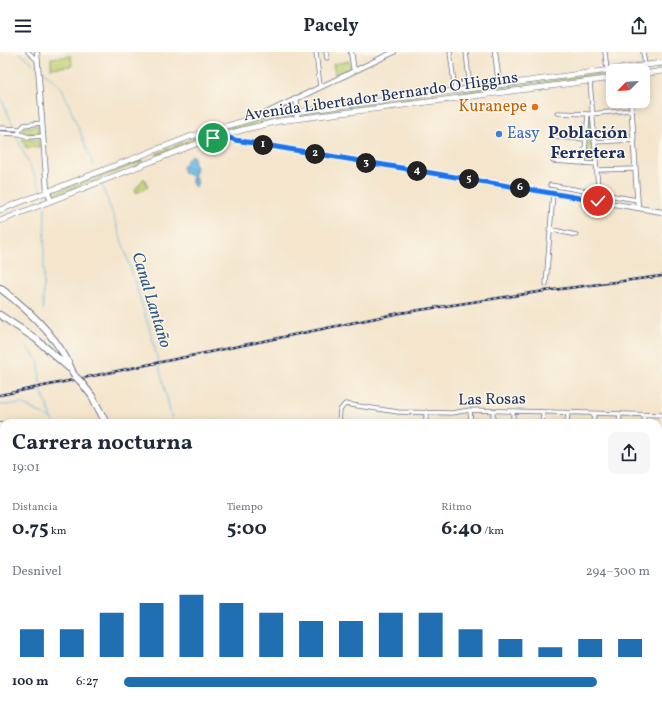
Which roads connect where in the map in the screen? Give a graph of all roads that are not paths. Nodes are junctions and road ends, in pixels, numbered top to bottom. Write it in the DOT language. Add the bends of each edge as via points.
graph roads {
  1 [pos="28,52"];
  2 [pos="37,52"];
  3 [pos="316,52"];
  4 [pos="326,52"];
  5 [pos="351,52"];
  6 [pos="394,52"];
  7 [pos="450,52"];
  8 [pos="466,52"];
  9 [pos="495,52"];
  10 [pos="604,52"];
  11 [pos="643,52"];
  12 [pos="328,58"];
  13 [pos="38,60"];
  14 [pos="662,63"];
  15 [pos="609,64"];
  16 [pos="645,64"];
  17 [pos="650,64"];
  18 [pos="354,71"];
  19 [pos="606,71"];
  20 [pos="662,71"];
  21 [pos="650,73"];
  22 [pos="606,79"];
  23 [pos="590,81"];
  24 [pos="499,84"];
  25 [pos="320,87"];
  26 [pos="470,88"];
  27 [pos="455,90"];
  28 [pos="296,98"];
  29 [pos="393,98"];
  30 [pos="393,107"];
  31 [pos="631,110"];
  32 [pos="298,111"];
  33 [pos="557,113"];
  34 [pos="590,113"];
  35 [pos="258,117"];
  36 [pos="296,119"];
  37 [pos="42,123"];
  38 [pos="219,127"];
  39 [pos="0,128"];
  40 [pos="20,129"];
  41 [pos="0,133"];
  42 [pos="20,134"];
  43 [pos="222,135"];
  44 [pos="43,136"];
  45 [pos="554,137"];
  46 [pos="586,139"];
  47 [pos="633,140"];
  48 [pos="594,142"];
  49 [pos="147,153"];
  50 [pos="553,161"];
  51 [pos="151,162"];
  52 [pos="584,163"];
  53 [pos="596,164"];
  54 [pos="635,168"];
  55 [pos="596,170"];
  56 [pos="550,186"];
  57 [pos="47,192"];
  58 [pos="553,193"];
  59 [pos="597,193"];
  60 [pos="51,200"];
  61 [pos="637,200"];
  62 [pos="598,201"];
  63 [pos="638,208"];
  64 [pos="0,210"];
  65 [pos="662,212"];
  66 [pos="0,221"];
  67 [pos="549,229"];
  68 [pos="576,235"];
  69 [pos="546,284"];
  70 [pos="0,288"];
  71 [pos="0,315"];
  72 [pos="74,374"];
  73 [pos="470,410"];
  74 [pos="493,411"];
  75 [pos="513,411"];
  76 [pos="426,412"];
  77 [pos="543,412"];
  78 [pos="568,413"];
  79 [pos="594,414"];
  80 [pos="620,414"];
  81 [pos="644,415"];
  82 [pos="662,415"];
  83 [pos="104,419"];
  84 [pos="339,419"];
  85 [pos="426,419"];
  86 [pos="471,419"];
  87 [pos="493,419"];
  88 [pos="514,419"];
  89 [pos="542,419"];
  90 [pos="567,419"];
  91 [pos="594,419"];
  92 [pos="619,419"];
  93 [pos="644,419"];
  1 -- 13 [label="street"];
  2 -- 13 [label="street"];
  3 -- 25 [label="street"];
  4 -- 12 [label="street"];
  5 -- 18 [label="street"];
  6 -- 18 [label="street"];
  7 -- 27 [label="street"];
  8 -- 26 [label="street"];
  9 -- 24 [label="street"];
  10 -- 15 [label="street"];
  11 -- 16 [label="street"];
  13 -- 37 [label="street"];
  14 -- 17 [label="main road, Avenida Libertador Bernardo O'Higgins"];
  18 -- 25 [label="street"];
  19 -- 24 [label="main road, Avenida Libertador Bernardo O'Higgins"];
  20 -- 21 [label="main road"];
  22 -- 23 [label="main road, Avenida Libertador Bernardo O'Higgins"];
  23 -- 30 [label="main road, Avenida Libertador Bernardo O'Higgins"];
  23 -- 34 [label="street"];
  24 -- 26 [label="main road, Avenida Libertador Bernardo O'Higgins"];
  25 -- 28 [label="street"];
  26 -- 27 [label="main road, Avenida Libertador Bernardo O'Higgins"];
  27 -- 29 [label="main road, Avenida Libertador Bernardo O'Higgins"];
  28 -- 32 [label="street"];
  28 -- 35 [label="street"];
  29 -- 30 [label="main road"];
  29 -- 32 [label="main road, Avenida Libertador Bernardo O'Higgins"];
  30 -- 36 [label="main road, Avenida Libertador Bernardo O'Higgins"];
  31 -- 34 [label="street"];
  31 -- 47 [label="street"];
  32 -- 35 [label="main road, Avenida Libertador Bernardo O'Higgins"];
  32 -- 36 [label="street"];
  33 -- 34 [label="street"];
  34 -- 46 [label="street"];
  34 -- 48 [label="street"];
  35 -- 38 [label="main road, Avenida Libertador Bernardo O'Higgins"];
  36 -- 43 [label="main road, Avenida Libertador Bernardo O'Higgins"];
  37 -- 40 [label="street" via="28,124"];
  37 -- 44 [label="street"];
  38 -- 43 [label="street"];
  38 -- 49 [label="main road, Avenida Libertador Bernardo O'Higgins"];
  39 -- 40 [label="street"];
  40 -- 42 [label="street"];
  41 -- 42 [label="street"];
  42 -- 44 [label="street" via="28,137"];
  43 -- 51 [label="main road, Avenida Libertador Bernardo O'Higgins"];
  43 -- 58 [label="street" via="243,142"];
  44 -- 57 [label="street"];
  45 -- 46 [label="street"];
  46 -- 52 [label="street"];
  47 -- 48 [label="street"];
  47 -- 54 [label="street"];
  48 -- 53 [label="street"];
  49 -- 51 [label="main road"];
  49 -- 57 [label="main road, Avenida Libertador Bernardo O'Higgins"];
  50 -- 52 [label="street"];
  51 -- 60 [label="main road, Avenida Libertador Bernardo O'Higgins"];
  52 -- 53 [label="street"];
  53 -- 55 [label="street"];
  54 -- 55 [label="street"];
  54 -- 61 [label="street"];
  55 -- 59 [label="street"];
  56 -- 59 [label="street"];
  57 -- 60 [label="street"];
  57 -- 64 [label="main road, Avenida Libertador Bernardo O'Higgins"];
  58 -- 62 [label="street"];
  58 -- 67 [label="street"];
  59 -- 61 [label="street"];
  59 -- 62 [label="street"];
  60 -- 66 [label="main road, Avenida Libertador Bernardo O'Higgins"];
  61 -- 63 [label="street"];
  62 -- 63 [label="street"];
  63 -- 65 [label="street"];
  67 -- 68 [label="street"];
  67 -- 69 [label="street"];
  70 -- 72 [label="highway" via="45,329"];
  71 -- 72 [label="highway" via="40,342"];
  72 -- 83 [label="highway, bridge" via="92,396"];
  73 -- 74 [label="street, Las Rosas"];
  73 -- 76 [label="street, Las Rosas" via="459,413"];
  73 -- 86 [label="street"];
  74 -- 75 [label="street, Las Rosas"];
  74 -- 87 [label="street"];
  75 -- 77 [label="street, Las Rosas"];
  75 -- 88 [label="street"];
  76 -- 84 [label="street, Las Rosas" via="398,412 345,404 340,410"];
  76 -- 85 [label="street"];
  77 -- 78 [label="street, Las Rosas"];
  77 -- 89 [label="street"];
  78 -- 79 [label="street, Las Rosas"];
  78 -- 90 [label="street"];
  79 -- 80 [label="street, Las Rosas"];
  79 -- 91 [label="street"];
  80 -- 81 [label="street, Las Rosas"];
  80 -- 92 [label="street"];
  81 -- 82 [label="street, Las Rosas"];
  81 -- 93 [label="street"];
}
